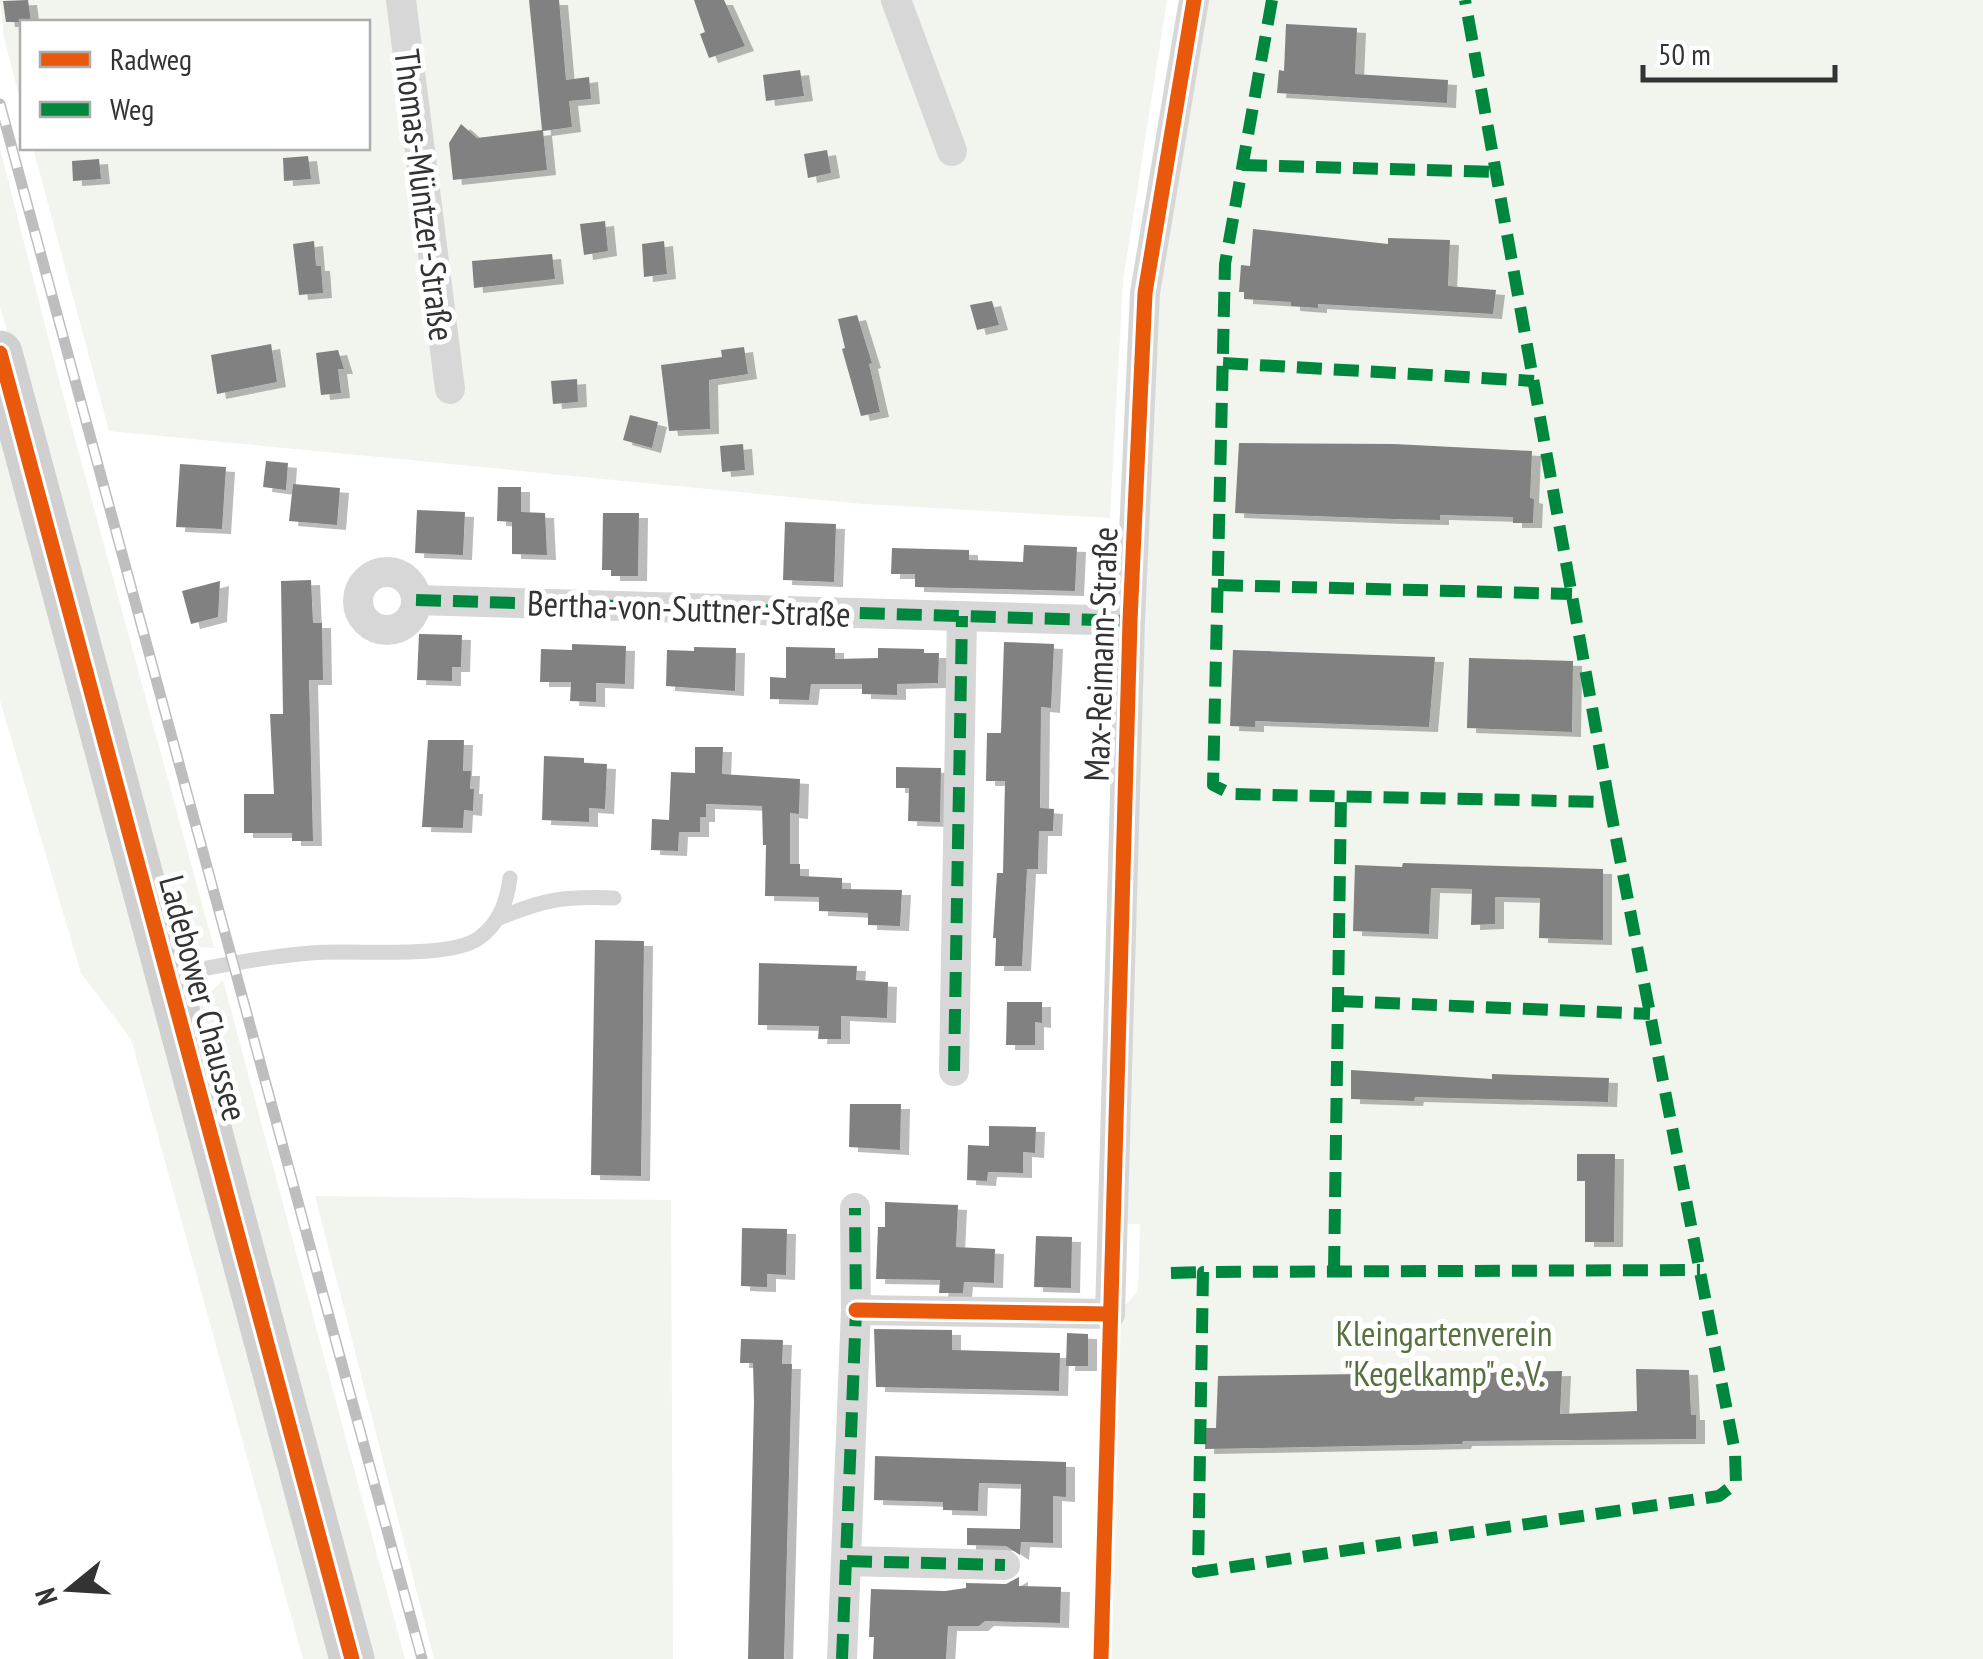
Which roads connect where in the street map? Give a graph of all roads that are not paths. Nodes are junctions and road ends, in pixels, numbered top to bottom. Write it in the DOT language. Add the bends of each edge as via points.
graph roads {
  1 [pos="400,0"];
  2 [pos="896,0"];
  3 [pos="1194,0"];
  4 [pos="952,151"];
  5 [pos="0,353"];
  6 [pos="450,389"];
  7 [pos="416,600"];
  8 [pos="962,616"];
  9 [pos="1130,620"];
  10 [pos="510,878"];
  11 [pos="614,898"];
  12 [pos="498,919"];
  13 [pos="166,977"];
  14 [pos="954,1070"];
  15 [pos="855,1208"];
  16 [pos="856,1310"];
  17 [pos="847,1561"];
  18 [pos="1004,1564"];
  19 [pos="352,1659"];
  20 [pos="842,1659"];
  1 -- 6 [label="street, Thomas-Müntzer-Straße"];
  2 -- 4 [label="street"];
  3 -- 9 [label="street, Max-Reimann-Straße" via="1145,293"];
  5 -- 13 [label="street, Ladebower Chaussee"];
  7 -- 8 [label="street, Bertha-von-Suttner-Straße"];
  8 -- 9 [label="street, Bertha-von-Suttner-Straße"];
  8 -- 14 [label="street"];
  9 -- 16 [label="street, Max-Reimann-Straße" via="1110,1314"];
  10 -- 12 [label="lane"];
  11 -- 12 [label="lane" via="566,896"];
  12 -- 13 [label="lane" via="480,938 457,948 316,952"];
  13 -- 19 [label="street, Ladebower Chaussee"];
  15 -- 16 [label="street"];
  16 -- 17 [label="street"];
  17 -- 18 [label="street"];
  17 -- 20 [label="street"];
}
